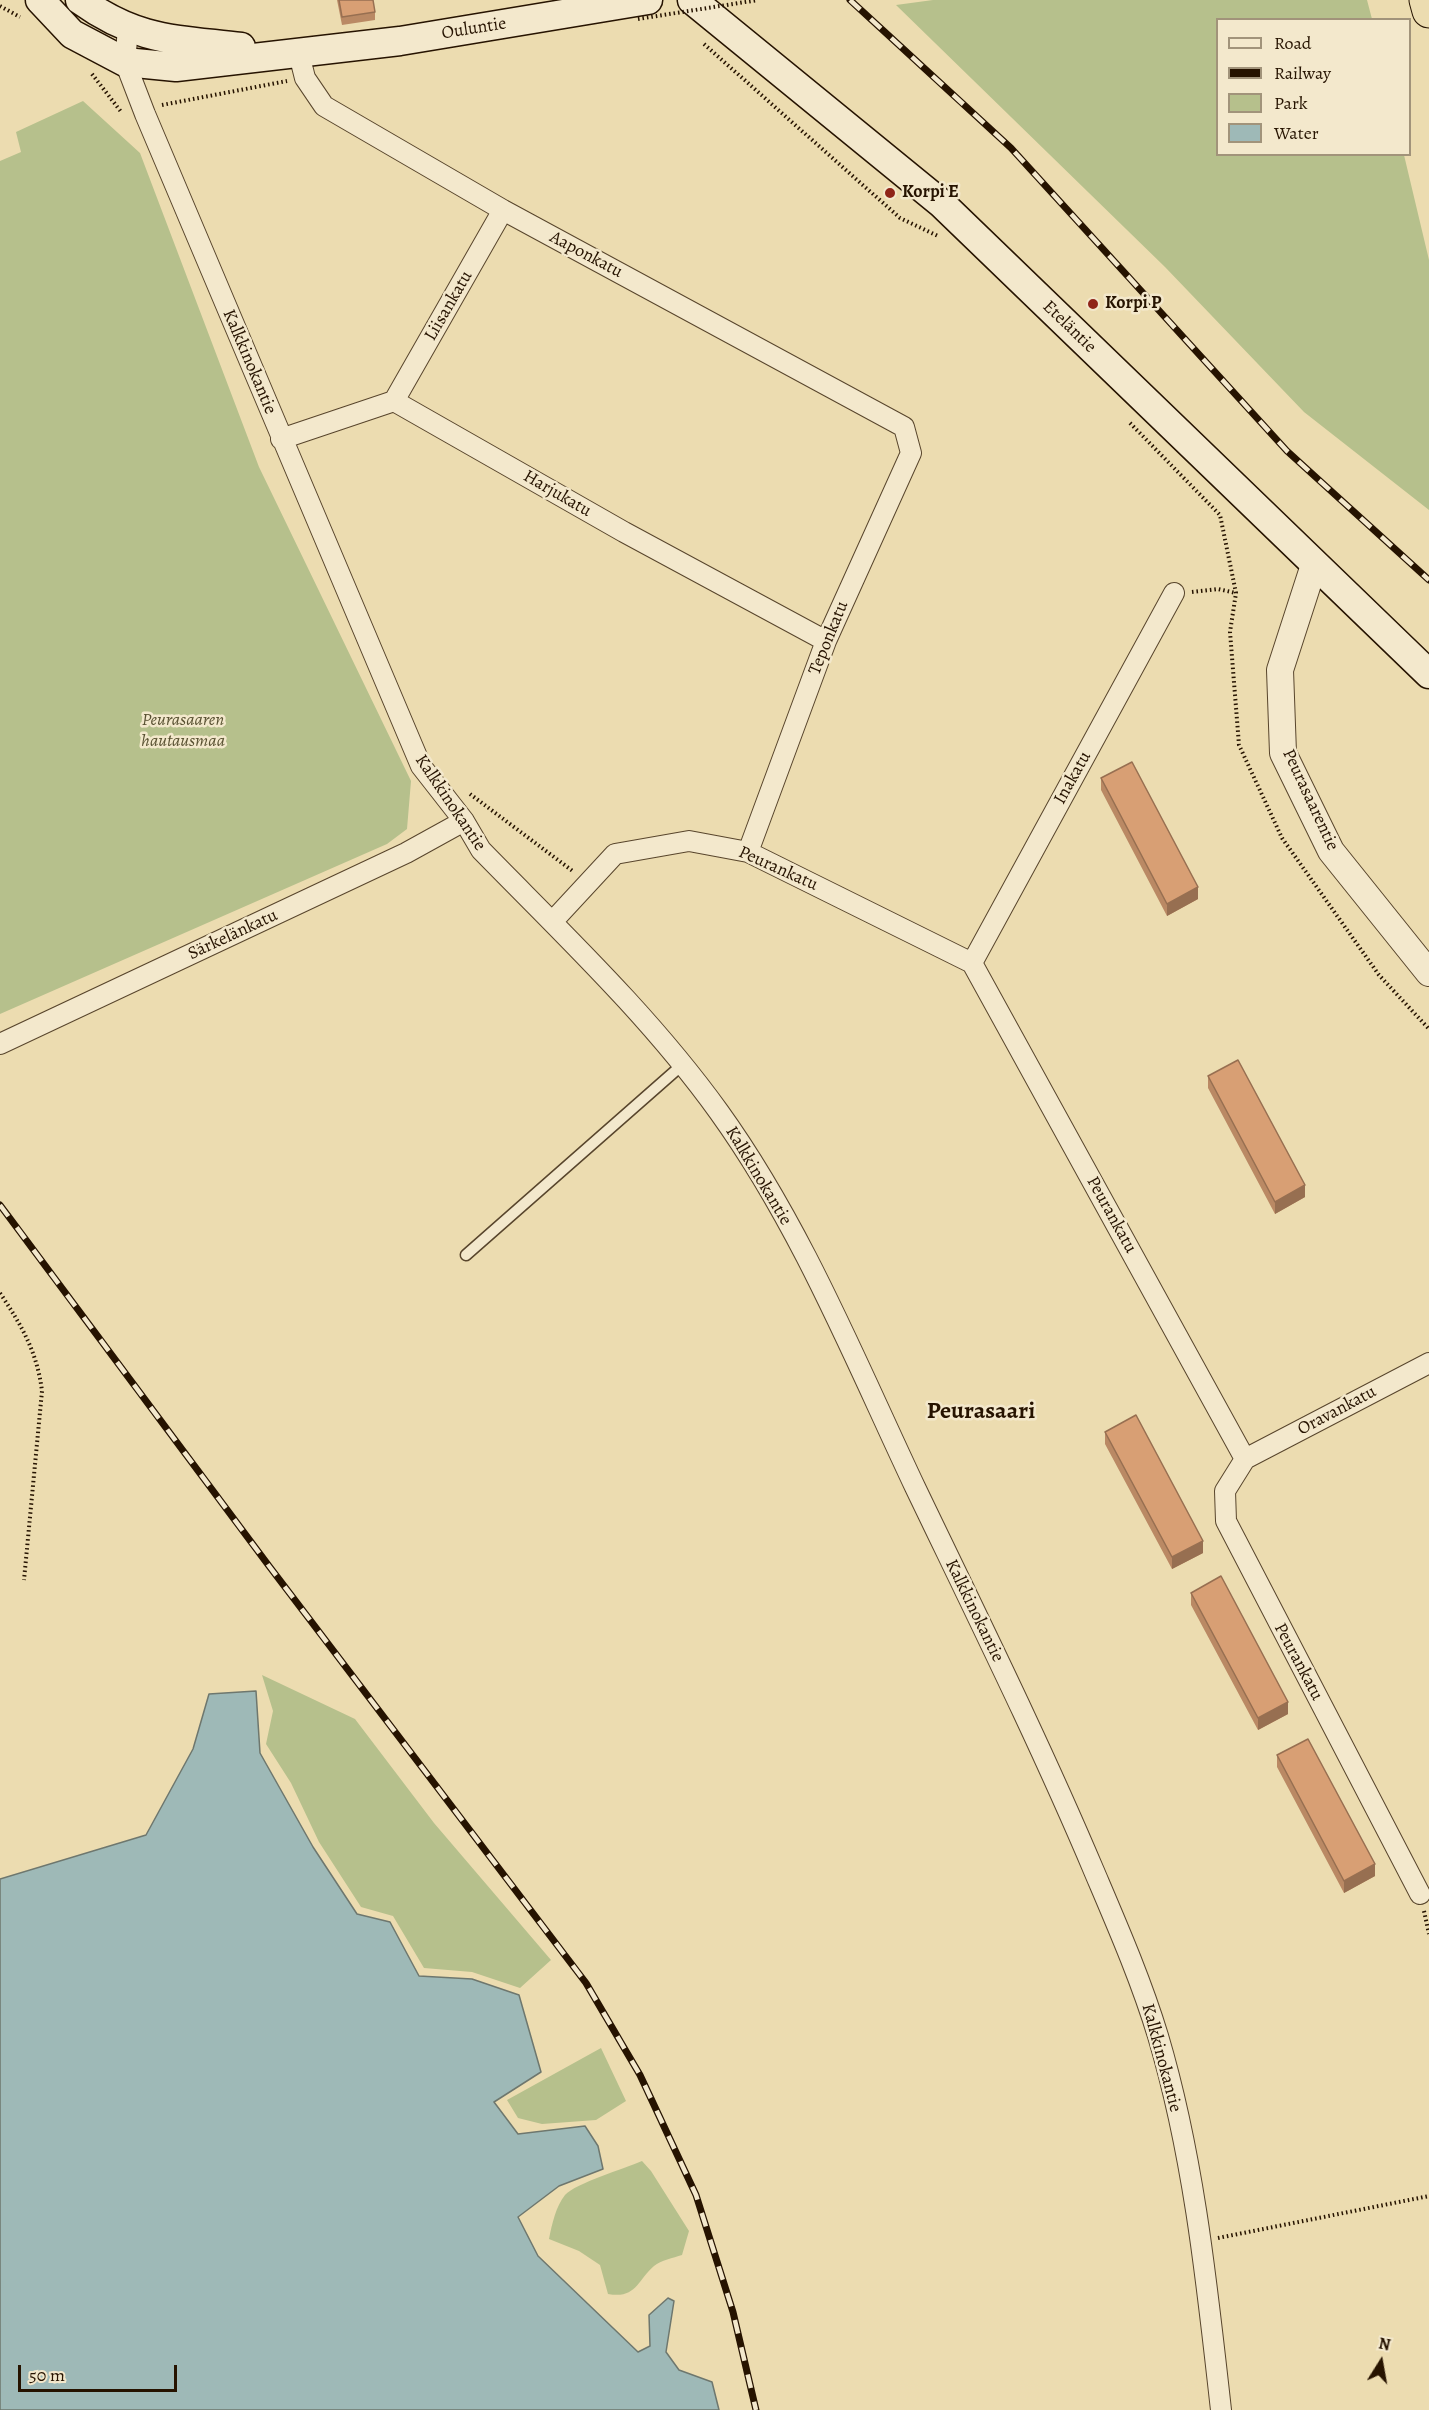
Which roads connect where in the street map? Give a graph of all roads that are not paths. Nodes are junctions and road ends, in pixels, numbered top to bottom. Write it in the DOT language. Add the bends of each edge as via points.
graph roads {
  1 [pos="40,0"];
  2 [pos="80,0"];
  3 [pos="1426,0"];
  4 [pos="643,8"];
  5 [pos="685,11"];
  6 [pos="1429,11"];
  7 [pos="128,29"];
  8 [pos="299,54"];
  9 [pos="124,62"];
  10 [pos="503,210"];
  11 [pos="394,401"];
  12 [pos="904,426"];
  13 [pos="281,439"];
  14 [pos="1314,564"];
  15 [pos="1174,593"];
  16 [pos="826,641"];
  17 [pos="1429,674"];
  18 [pos="464,821"];
  19 [pos="748,852"];
  20 [pos="552,922"];
  21 [pos="972,963"];
  22 [pos="1429,973"];
  23 [pos="0,1044"];
  24 [pos="682,1065"];
  25 [pos="466,1255"];
  26 [pos="1429,1362"];
  27 [pos="1245,1459"];
  28 [pos="1420,1894"];
  29 [pos="1221,2410"];
  1 -- 9 [label="main road, Ouluntie" via="72,34"];
  2 -- 7 [label="main road, Ouluntie"];
  3 -- 6 [label="highway"];
  4 -- 8 [label="main road, Ouluntie"];
  5 -- 14 [label="main road, Eteläntie" via="942,204"];
  7 -- 8 [label="main road, Ouluntie" via="182,42"];
  7 -- 9 [label="street, Kalkkinokantie"];
  8 -- 9 [label="main road, Ouluntie" via="176,67"];
  8 -- 10 [label="street, Aaponkatu" via="304,78 324,106"];
  9 -- 13 [label="street, Kalkkinokantie"];
  10 -- 11 [label="street, Liisankatu"];
  10 -- 12 [label="street, Aaponkatu"];
  11 -- 13 [label="street"];
  11 -- 16 [label="street, Harjukatu"];
  12 -- 16 [label="street, Teponkatu" via="910,453"];
  13 -- 18 [label="street, Kalkkinokantie" via="421,766"];
  14 -- 17 [label="main road, Eteläntie"];
  14 -- 22 [label="street, Peurasaarentie" via="1280,669 1283,753 1331,851"];
  15 -- 21 [label="street, Inakatu"];
  16 -- 19 [label="street, Teponkatu"];
  18 -- 20 [label="street, Kalkkinokantie" via="481,850"];
  18 -- 23 [label="street, Särkelänkatu" via="406,853"];
  19 -- 20 [label="street, Peurankatu" via="689,841 615,854"];
  19 -- 21 [label="street, Peurankatu"];
  20 -- 24 [label="street, Kalkkinokantie"];
  21 -- 27 [label="street, Peurankatu"];
  24 -- 25 [label="lane"];
  24 -- 29 [label="street, Kalkkinokantie" via="719,1111 766,1183 820,1288 1059,1789 1130,1956 1170,2078 1202,2241"];
  26 -- 27 [label="street, Oravankatu"];
  27 -- 28 [label="street, Peurankatu" via="1225,1491 1226,1521"];
}
